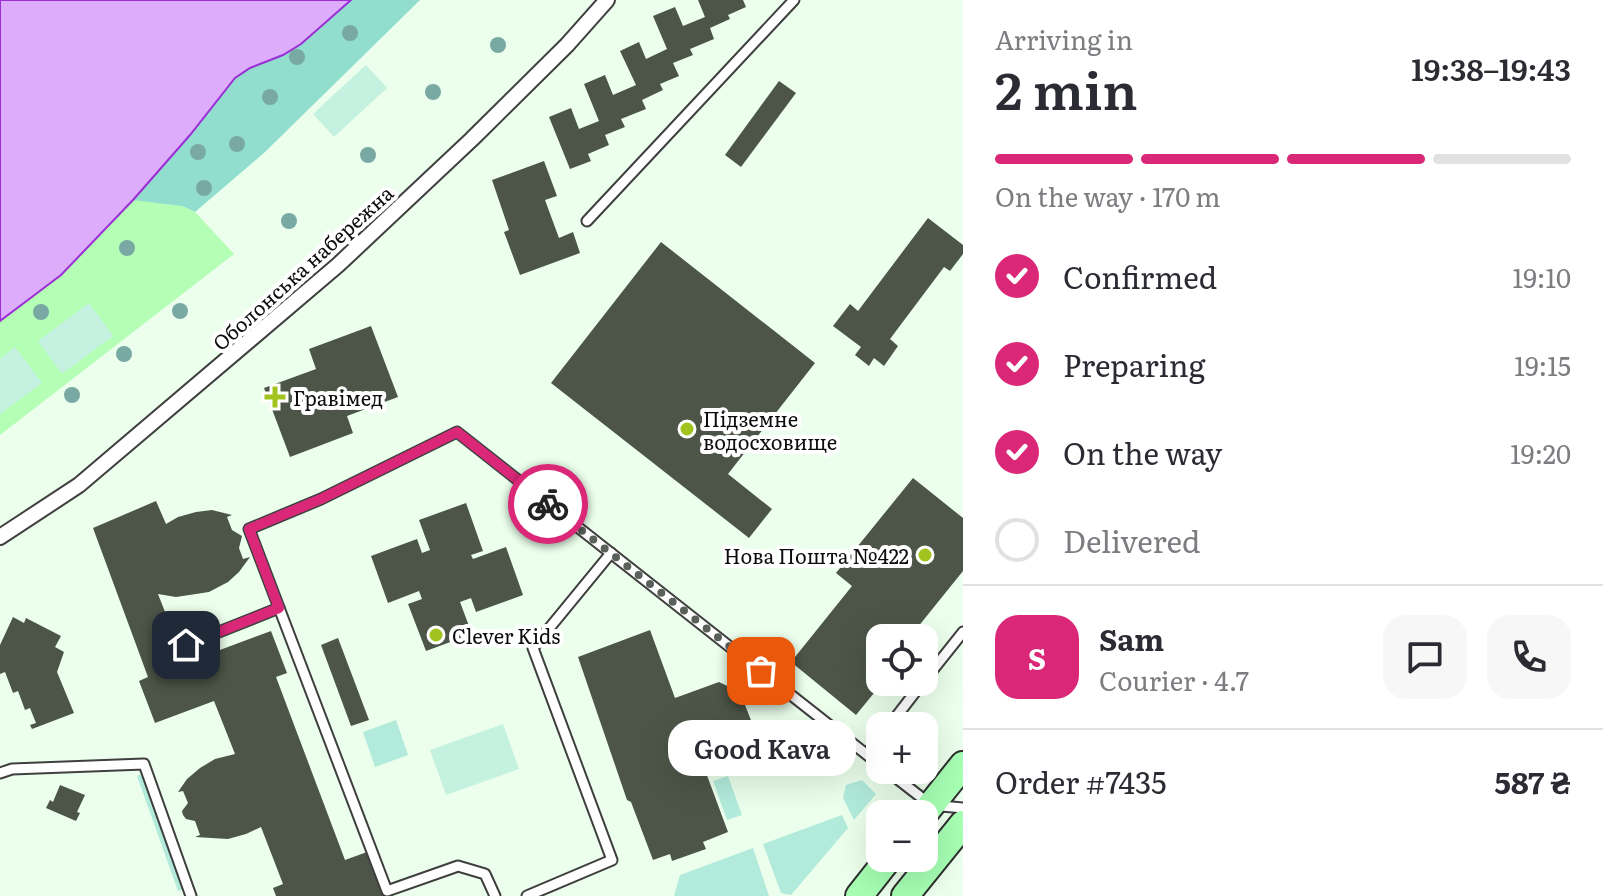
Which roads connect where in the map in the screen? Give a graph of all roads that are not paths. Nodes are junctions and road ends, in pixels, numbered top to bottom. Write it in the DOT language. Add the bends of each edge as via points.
graph roads {
  1 [pos="607,0"];
  2 [pos="794,0"];
  3 [pos="587,221"];
  4 [pos="0,537"];
  5 [pos="611,553"];
  6 [pos="279,608"];
  7 [pos="963,632"];
  8 [pos="186,645"];
  9 [pos="938,664"];
  10 [pos="913,696"];
  11 [pos="900,712"];
  12 [pos="866,753"];
  13 [pos="963,765"];
  14 [pos="0,773"];
  15 [pos="901,784"];
  16 [pos="918,800"];
  17 [pos="935,800"];
  18 [pos="963,808"];
  19 [pos="938,809"];
  20 [pos="963,824"];
  21 [pos="878,872"];
  22 [pos="191,896"];
  23 [pos="495,896"];
  24 [pos="527,896"];
  25 [pos="859,896"];
  26 [pos="905,896"];
  1 -- 4 [label="street, Оболонська набережна" via="483,129 348,256 79,485"];
  2 -- 3 [label="lane"];
  5 -- 6 [label="lane" via="457,432 249,529"];
  5 -- 12 [label="lane"];
  5 -- 24 [label="lane" via="533,648 612,860"];
  6 -- 8 [label="lane"];
  6 -- 23 [label="lane" via="387,891 458,866 485,874"];
  7 -- 9 [label="lane"];
  10 -- 11 [label="lane"];
  13 -- 17 [label="main road"];
  14 -- 22 [label="lane" via="144,764"];
  15 -- 16 [label="lane"];
  18 -- 19 [label="lane"];
  20 -- 26 [label="main road"];
  21 -- 25 [label="main road"];
}
